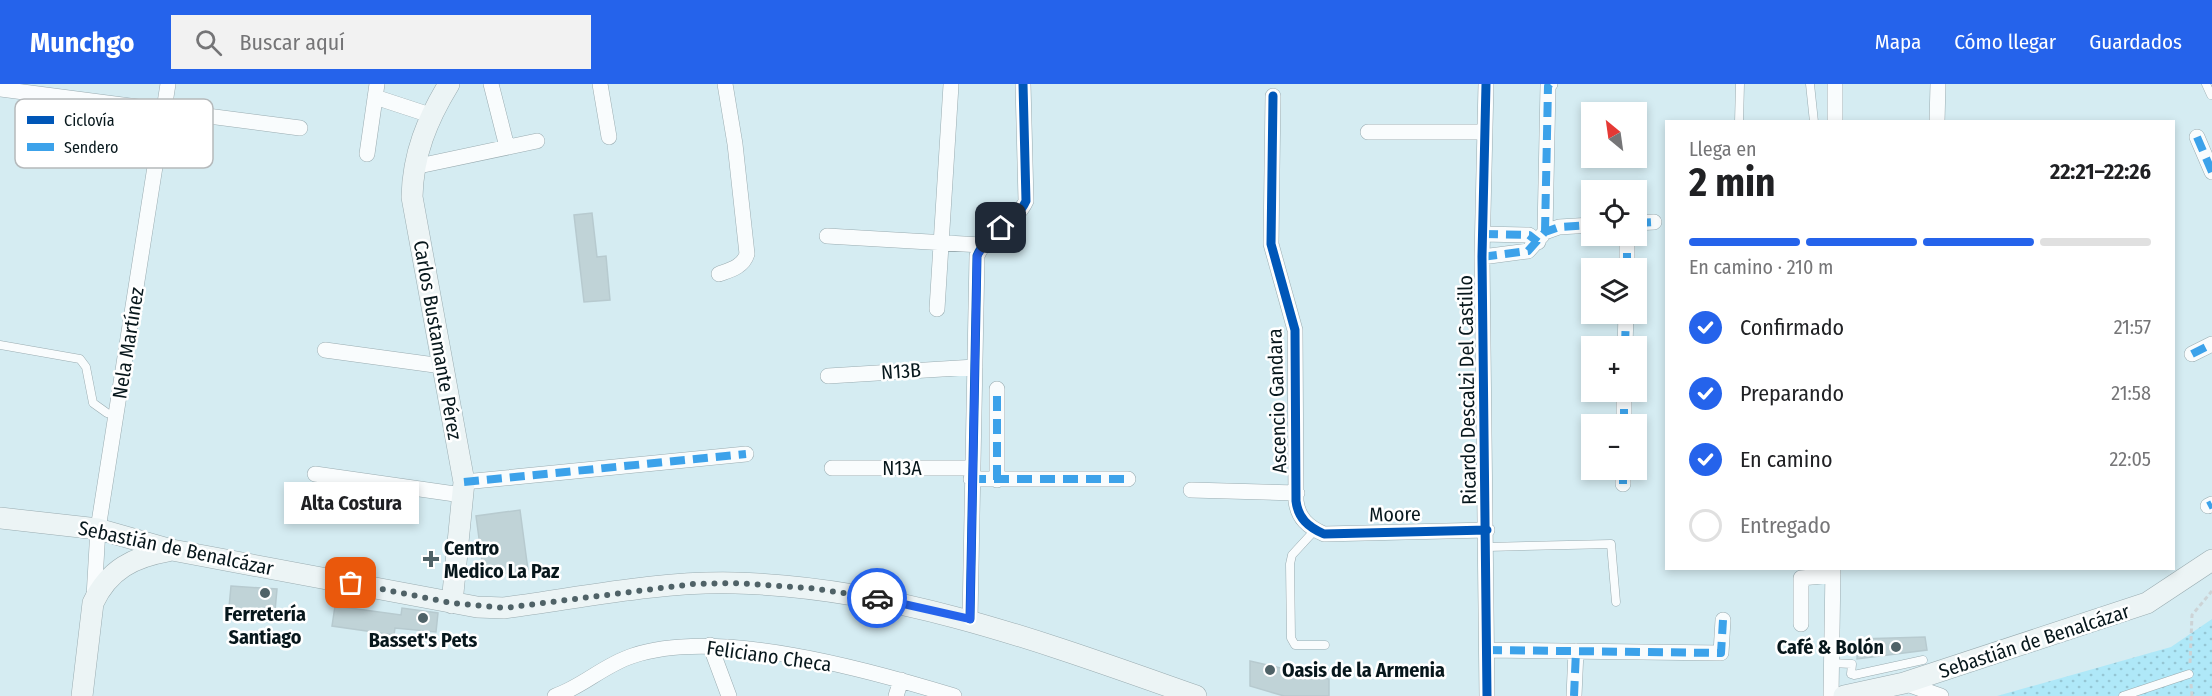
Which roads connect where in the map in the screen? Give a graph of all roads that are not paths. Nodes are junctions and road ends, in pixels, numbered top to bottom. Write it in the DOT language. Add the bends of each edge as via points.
graph roads {
  1 [pos="168,84"];
  2 [pos="449,84"];
  3 [pos="491,84"];
  4 [pos="600,84"];
  5 [pos="725,84"];
  6 [pos="1023,84"];
  7 [pos="1486,84"];
  8 [pos="1550,84"];
  9 [pos="1740,84"];
  10 [pos="1810,84"];
  11 [pos="1835,84"];
  12 [pos="1938,84"];
  13 [pos="2206,84"];
  14 [pos="951,85"];
  15 [pos="0,89"];
  16 [pos="376,91"];
  17 [pos="2211,95"];
  18 [pos="1273,96"];
  19 [pos="82,99"];
  20 [pos="166,99"];
  21 [pos="430,115"];
  22 [pos="213,116"];
  23 [pos="1739,120"];
  24 [pos="1814,120"];
  25 [pos="1835,120"];
  26 [pos="1937,120"];
  27 [pos="300,128"];
  28 [pos="1368,132"];
  29 [pos="1485,132"];
  30 [pos="2197,136"];
  31 [pos="609,137"];
  32 [pos="537,141"];
  33 [pos="507,147"];
  34 [pos="367,154"];
  35 [pos="414,166"];
  36 [pos="155,168"];
  37 [pos="2212,172"];
  38 [pos="1647,222"];
  39 [pos="1654,222"];
  40 [pos="1581,226"];
  41 [pos="1483,234"];
  42 [pos="827,236"];
  43 [pos="1542,237"];
  44 [pos="942,243"];
  45 [pos="981,245"];
  46 [pos="1482,257"];
  47 [pos="719,274"];
  48 [pos="937,309"];
  49 [pos="2212,344"];
  50 [pos="0,345"];
  51 [pos="325,350"];
  52 [pos="2192,354"];
  53 [pos="442,366"];
  54 [pos="975,366"];
  55 [pos="828,376"];
  56 [pos="997,389"];
  57 [pos="116,416"];
  58 [pos="746,454"];
  59 [pos="832,468"];
  60 [pos="315,474"];
  61 [pos="971,474"];
  62 [pos="1128,479"];
  63 [pos="997,480"];
  64 [pos="463,488"];
  65 [pos="1191,490"];
  66 [pos="1297,492"];
  67 [pos="0,518"];
  68 [pos="1311,527"];
  69 [pos="99,529"];
  70 [pos="1487,530"];
  71 [pos="1487,547"];
  72 [pos="172,550"];
  73 [pos="2212,560"];
  74 [pos="1833,572"];
  75 [pos="1616,602"];
  76 [pos="93,603"];
  77 [pos="452,603"];
  78 [pos="970,619"];
  79 [pos="1723,620"];
  80 [pos="1801,624"];
  81 [pos="710,645"];
  82 [pos="1325,645"];
  83 [pos="1487,650"];
  84 [pos="1576,651"];
  85 [pos="1923,660"];
  86 [pos="1831,663"];
  87 [pos="2189,674"];
  88 [pos="901,680"];
  89 [pos="1904,683"];
  90 [pos="560,695"];
  91 [pos="82,696"];
  92 [pos="729,696"];
  93 [pos="896,696"];
  94 [pos="954,696"];
  95 [pos="1196,696"];
  96 [pos="1487,696"];
  97 [pos="1574,696"];
  98 [pos="1831,696"];
  99 [pos="1844,696"];
  100 [pos="1941,696"];
  101 [pos="2123,696"];
  1 -- 20 [label="street, Nela Martínez"];
  2 -- 21 [label="main road, Carlos Bustamante Pérez"];
  3 -- 33 [label="street"];
  4 -- 31 [label="street"];
  5 -- 47 [label="street" via="747,254 738,267"];
  6 -- 45 [label="street" via="1026,201 1022,211"];
  7 -- 29 [label="street, Ricardo Descalzi Del Castillo"];
  8 -- 43 [label="street"];
  9 -- 23 [label="lane"];
  10 -- 24 [label="lane"];
  11 -- 25 [label="street"];
  12 -- 26 [label="street"];
  13 -- 17 [label="lane"];
  14 -- 44 [label="street"];
  15 -- 19 [label="street"];
  16 -- 21 [label="street"];
  16 -- 34 [label="street"];
  18 -- 66 [label="street, Ascencio Gandara" via="1271,244 1295,330"];
  21 -- 35 [label="main road, Carlos Bustamante Pérez"];
  22 -- 27 [label="street"];
  28 -- 29 [label="street"];
  29 -- 41 [label="street, Ricardo Descalzi Del Castillo"];
  30 -- 37 [label="street"];
  32 -- 33 [label="street"];
  33 -- 35 [label="street"];
  35 -- 53 [label="main road, Carlos Bustamante Pérez" via="412,197"];
  36 -- 57 [label="street, Nela Martínez"];
  38 -- 39 [label="street"];
  40 -- 43 [label="street" via="1559,227"];
  41 -- 43 [label="street"];
  41 -- 46 [label="street, Ricardo Descalzi Del Castillo"];
  42 -- 44 [label="street"];
  43 -- 46 [label="street" via="1528,251"];
  44 -- 45 [label="street"];
  44 -- 48 [label="street"];
  45 -- 54 [label="street" via="977,256"];
  46 -- 70 [label="street, Ricardo Descalzi Del Castillo"];
  49 -- 52 [label="street"];
  50 -- 57 [label="lane" via="80,359 86,367 93,403"];
  51 -- 53 [label="street"];
  53 -- 64 [label="main road, Carlos Bustamante Pérez"];
  54 -- 55 [label="street, N13B"];
  54 -- 61 [label="street"];
  56 -- 63 [label="street"];
  57 -- 69 [label="street, Nela Martínez"];
  58 -- 64 [label="street"];
  59 -- 61 [label="street, N13A"];
  60 -- 64 [label="street"];
  61 -- 63 [label="street, N13A"];
  61 -- 78 [label="street"];
  62 -- 63 [label="street, N13A"];
  64 -- 77 [label="main road, Carlos Bustamante Pérez"];
  65 -- 66 [label="street"];
  66 -- 68 [label="street, Ascencio Gandara" via="1297,509"];
  67 -- 69 [label="main road, Sebastián de Benalcázar"];
  68 -- 70 [label="street, Moore" via="1324,534"];
  68 -- 82 [label="lane" via="1290,564 1291,638 1295,645"];
  69 -- 72 [label="main road, Sebastián de Benalcázar"];
  69 -- 76 [label="street, Nela Martínez"];
  70 -- 71 [label="street, Ricardo Descalzi Del Castillo"];
  71 -- 75 [label="lane" via="1611,544"];
  71 -- 83 [label="street, Ricardo Descalzi Del Castillo"];
  72 -- 76 [label="main road, Nela Martínez" via="124,564 104,584"];
  72 -- 77 [label="main road, Sebastián de Benalcázar"];
  73 -- 89 [label="main road, Sebastián de Benalcázar" via="2147,603"];
  74 -- 80 [label="street" via="1801,578"];
  74 -- 86 [label="street"];
  76 -- 91 [label="main road, Nela Martínez"];
  77 -- 78 [label="main road, Sebastián de Benalcázar" via="504,608 672,586 734,583 878,598"];
  78 -- 95 [label="main road, Sebastián de Benalcázar"];
  79 -- 84 [label="street" via="1721,653"];
  81 -- 88 [label="street, Feliciano Checa" via="806,658"];
  81 -- 90 [label="street, Feliciano Checa" via="672,646 630,656"];
  81 -- 92 [label="street"];
  83 -- 84 [label="street"];
  83 -- 96 [label="street, Ricardo Descalzi Del Castillo"];
  84 -- 97 [label="street"];
  85 -- 86 [label="lane" via="1854,675 1852,664"];
  86 -- 98 [label="street"];
  87 -- 101 [label="lane"];
  88 -- 93 [label="street"];
  88 -- 94 [label="street, Feliciano Checa"];
  89 -- 99 [label="main road, Sebastián de Benalcázar"];
  89 -- 100 [label="street"];
}
